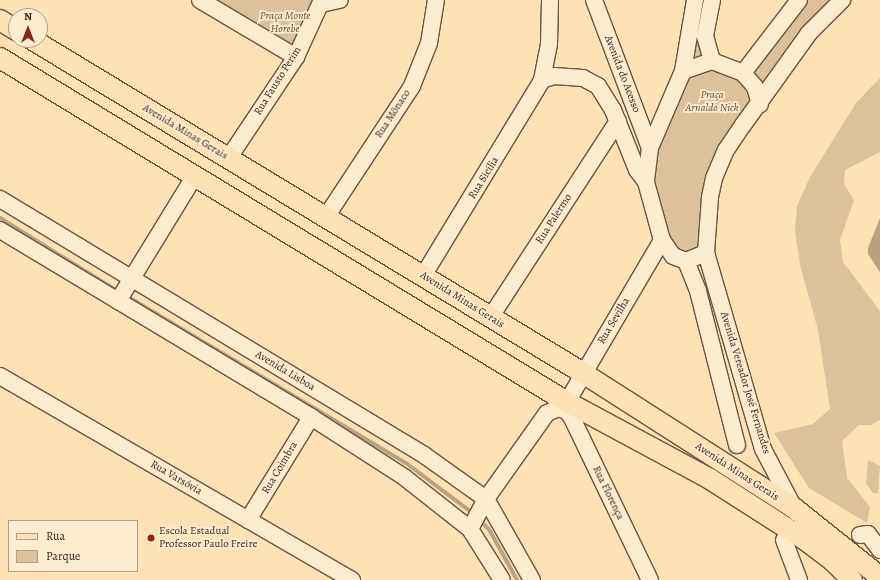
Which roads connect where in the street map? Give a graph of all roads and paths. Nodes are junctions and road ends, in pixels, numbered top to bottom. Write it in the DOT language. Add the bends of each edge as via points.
graph roads {
  1 [pos="200,0"];
  2 [pos="340,0"];
  3 [pos="436,0"];
  4 [pos="550,0"];
  5 [pos="594,0"];
  6 [pos="695,0"];
  7 [pos="712,0"];
  8 [pos="799,0"];
  9 [pos="842,0"];
  10 [pos="322,2"];
  11 [pos="46,48"];
  12 [pos="296,56"];
  13 [pos="0,58"];
  14 [pos="712,61"];
  15 [pos="683,71"];
  16 [pos="742,73"];
  17 [pos="542,80"];
  18 [pos="760,104"];
  19 [pos="618,121"];
  20 [pos="650,148"];
  21 [pos="228,159"];
  22 [pos="194,177"];
  23 [pos="646,182"];
  24 [pos="0,199"];
  25 [pos="326,218"];
  26 [pos="0,230"];
  27 [pos="662,240"];
  28 [pos="706,253"];
  29 [pos="686,261"];
  30 [pos="423,276"];
  31 [pos="132,279"];
  32 [pos="118,301"];
  33 [pos="490,318"];
  34 [pos="583,373"];
  35 [pos="0,376"];
  36 [pos="565,406"];
  37 [pos="311,416"];
  38 [pos="737,445"];
  39 [pos="486,498"];
  40 [pos="794,508"];
  41 [pos="248,520"];
  42 [pos="470,529"];
  43 [pos="866,530"];
  44 [pos="784,540"];
  45 [pos="880,550"];
  46 [pos="880,577"];
  47 [pos="352,580"];
  48 [pos="502,580"];
  49 [pos="532,580"];
  50 [pos="650,580"];
  51 [pos="799,580"];
  52 [pos="852,580"];
  1 -- 12 [label="street"];
  2 -- 10 [label="street"];
  3 -- 25 [label="street, Rua Mônaco" via="429,43 412,86"];
  4 -- 17 [label="street" via="549,44"];
  5 -- 20 [label="street, Avenida do Acesso"];
  6 -- 15 [label="street"];
  7 -- 14 [label="street" via="705,36"];
  8 -- 16 [label="street"];
  9 -- 18 [label="street, Avenida Vereador José Fernandes" via="809,33 785,63"];
  10 -- 12 [label="street, Rua Fausto Perim"];
  11 -- 21 [label="main road, Avenida Minas Gerais"];
  12 -- 21 [label="street, Rua Fausto Perim"];
  13 -- 22 [label="main road, Avenida Minas Gerais"];
  14 -- 15 [label="street"];
  14 -- 16 [label="street"];
  15 -- 20 [label="street"];
  16 -- 18 [label="street" via="755,87"];
  17 -- 19 [label="street" via="554,76 591,80 605,95"];
  17 -- 30 [label="street, Rua Sicília"];
  18 -- 28 [label="street, Avenida Vereador José Fernandes" via="726,150 714,178"];
  19 -- 23 [label="street" via="637,170"];
  19 -- 33 [label="street, Rua Palermo"];
  20 -- 23 [label="street"];
  21 -- 25 [label="main road, Avenida Minas Gerais"];
  22 -- 31 [label="street"];
  22 -- 36 [label="main road, Avenida Minas Gerais"];
  23 -- 27 [label="street"];
  24 -- 31 [label="street, Avenida Lisboa"];
  25 -- 30 [label="main road, Avenida Minas Gerais"];
  26 -- 32 [label="street"];
  27 -- 29 [label="street" via="673,256"];
  27 -- 34 [label="street, Rua Sevilha"];
  28 -- 29 [label="street"];
  28 -- 40 [label="street, Avenida Vereador José Fernandes" via="763,448"];
  29 -- 38 [label="street, Avenida Vereador José Fernandes" via="698,291"];
  30 -- 33 [label="main road, Avenida Minas Gerais"];
  31 -- 32 [label="street"];
  31 -- 39 [label="street, Avenida Lisboa" via="424,455"];
  32 -- 37 [label="street"];
  33 -- 34 [label="main road, Avenida Minas Gerais"];
  34 -- 36 [label="street, Rua Sevilha"];
  34 -- 40 [label="main road, Avenida Minas Gerais"];
  35 -- 41 [label="street, Rua Varsóvia"];
  36 -- 39 [label="street" via="547,413"];
  36 -- 50 [label="street, Rua Florença"];
  36 -- 52 [label="main road, Avenida Minas Gerais" via="710,479 804,539 833,561"];
  37 -- 41 [label="street, Rua Coimbra"];
  37 -- 42 [label="street" via="404,477"];
  39 -- 42 [label="street"];
  39 -- 49 [label="street, Avenida Lisboa"];
  40 -- 46 [label="main road, Avenida Minas Gerais"];
  41 -- 47 [label="street, Rua Varsóvia"];
  42 -- 48 [label="street"];
  43 -- 45 [label="street"];
  44 -- 51 [label="street"];
}
